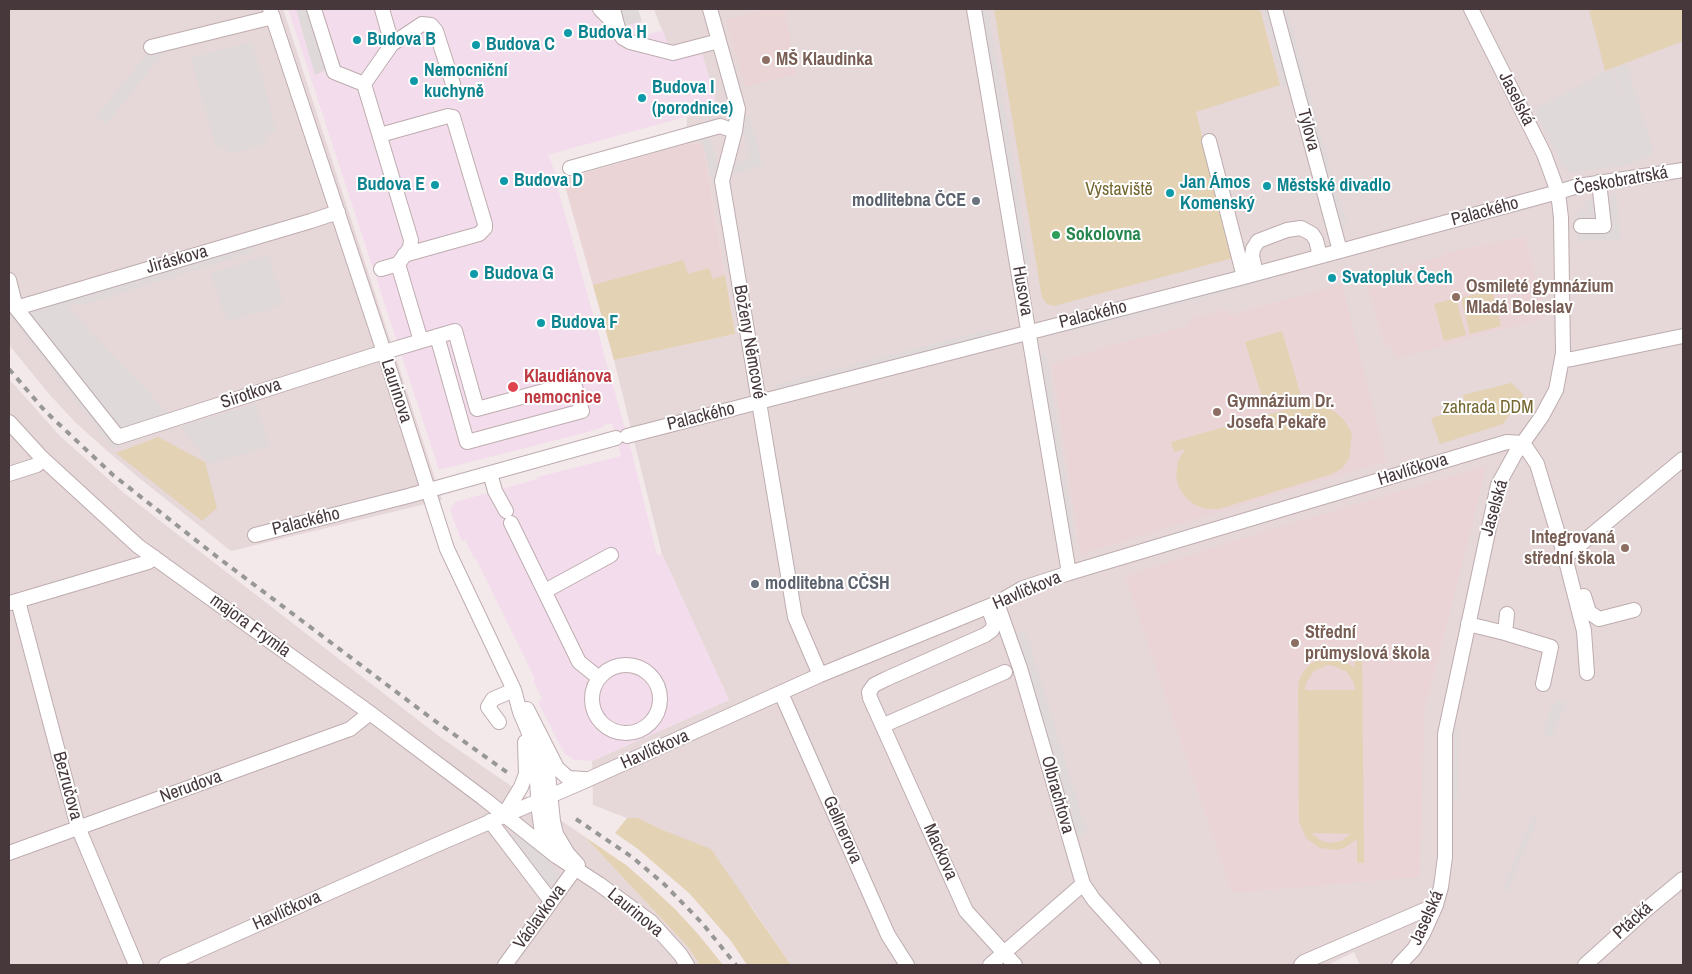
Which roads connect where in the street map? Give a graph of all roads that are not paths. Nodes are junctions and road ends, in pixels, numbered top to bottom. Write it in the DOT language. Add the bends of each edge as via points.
graph roads {
  1 [pos="314,9"];
  2 [pos="382,9"];
  3 [pos="710,9"];
  4 [pos="974,9"];
  5 [pos="1275,9"];
  6 [pos="1471,9"];
  7 [pos="605,10"];
  8 [pos="271,13"];
  9 [pos="719,40"];
  10 [pos="392,44"];
  11 [pos="151,47"];
  12 [pos="364,84"];
  13 [pos="453,84"];
  14 [pos="735,131"];
  15 [pos="380,135"];
  16 [pos="1209,141"];
  17 [pos="570,168"];
  18 [pos="1683,170"];
  19 [pos="1599,182"];
  20 [pos="1558,192"];
  21 [pos="338,212"];
  22 [pos="1580,226"];
  23 [pos="1340,251"];
  24 [pos="1320,256"];
  25 [pos="401,260"];
  26 [pos="381,269"];
  27 [pos="1250,275"];
  28 [pos="9,280"];
  29 [pos="16,308"];
  30 [pos="1029,331"];
  31 [pos="436,336"];
  32 [pos="1683,336"];
  33 [pos="421,341"];
  34 [pos="384,352"];
  35 [pos="1563,360"];
  36 [pos="759,402"];
  37 [pos="9,422"];
  38 [pos="1523,443"];
  39 [pos="42,458"];
  40 [pos="1683,459"];
  41 [pos="9,474"];
  42 [pos="490,474"];
  43 [pos="428,491"];
  44 [pos="255,535"];
  45 [pos="611,555"];
  46 [pos="1568,555"];
  47 [pos="154,557"];
  48 [pos="1069,573"];
  49 [pos="545,591"];
  50 [pos="12,605"];
  51 [pos="992,605"];
  52 [pos="1634,610"];
  53 [pos="1507,614"];
  54 [pos="1468,624"];
  55 [pos="1505,633"];
  56 [pos="1006,672"];
  57 [pos="1587,673"];
  58 [pos="820,675"];
  59 [pos="599,678"];
  60 [pos="1543,684"];
  61 [pos="514,690"];
  62 [pos="781,693"];
  63 [pos="520,712"];
  64 [pos="370,713"];
  65 [pos="499,722"];
  66 [pos="884,726"];
  67 [pos="545,745"];
  68 [pos="583,782"];
  69 [pos="544,798"];
  70 [pos="504,815"];
  71 [pos="490,821"];
  72 [pos="553,821"];
  73 [pos="78,827"];
  74 [pos="9,853"];
  75 [pos="556,856"];
  76 [pos="575,869"];
  77 [pos="1683,879"];
  78 [pos="592,880"];
  79 [pos="1083,884"];
  80 [pos="551,901"];
  81 [pos="1436,905"];
  82 [pos="1004,953"];
  83 [pos="1149,964"];
  84 [pos="136,965"];
  85 [pos="166,965"];
  86 [pos="505,965"];
  87 [pos="687,965"];
  88 [pos="907,965"];
  89 [pos="990,965"];
  90 [pos="1015,965"];
  91 [pos="1301,965"];
  92 [pos="1399,965"];
  93 [pos="1585,965"];
  1 -- 12 [label="street" via="334,72"];
  2 -- 10 [label="street"];
  3 -- 9 [label="street, Boženy Němcové"];
  4 -- 30 [label="street, Husova"];
  5 -- 23 [label="street, Tylova"];
  6 -- 20 [label="street, Jaselská" via="1544,154"];
  7 -- 9 [label="street" via="623,38 630,42 673,53"];
  8 -- 11 [label="street"];
  8 -- 21 [label="street, Laurinova"];
  9 -- 14 [label="street, Boženy Němcové" via="738,109"];
  10 -- 12 [label="street"];
  10 -- 13 [label="street" via="422,24 431,25 436,31"];
  12 -- 15 [label="street"];
  14 -- 17 [label="street" via="720,126"];
  14 -- 36 [label="street, Boženy Němcové" via="722,181"];
  15 -- 25 [label="street" via="411,240 410,248"];
  15 -- 25 [label="street" via="453,117 485,224 479,234"];
  16 -- 27 [label="street"];
  18 -- 19 [label="street, Českobratrská" via="1631,170"];
  19 -- 20 [label="street, Českobratrská"];
  19 -- 22 [label="street" via="1604,226"];
  20 -- 23 [label="street, Palackého"];
  20 -- 35 [label="street, Jaselská"];
  21 -- 29 [label="street, Jiráskova"];
  21 -- 34 [label="street, Laurinova"];
  23 -- 24 [label="street, Palackého"];
  24 -- 27 [label="street, Palackého"];
  24 -- 27 [label="street" via="1312,234 1301,228 1287,230 1258,241 1253,249"];
  25 -- 26 [label="street"];
  25 -- 33 [label="street"];
  27 -- 30 [label="street, Palackého"];
  28 -- 29 [label="street"];
  29 -- 34 [label="street, Sirotkova" via="118,437"];
  30 -- 36 [label="street, Palackého"];
  30 -- 48 [label="street, Husova"];
  31 -- 31 [label="street, Sirotkova" via="467,442 582,411 574,383 477,409 455,331"];
  31 -- 33 [label="street, Sirotkova"];
  32 -- 35 [label="street"];
  33 -- 34 [label="street, Sirotkova"];
  34 -- 43 [label="street, Laurinova"];
  35 -- 38 [label="street, Jaselská" via="1556,390"];
  36 -- 42 [label="street, Palackého"];
  36 -- 58 [label="street, Boženy Němcové" via="795,617"];
  37 -- 39 [label="street, majora Frymla"];
  38 -- 46 [label="street" via="1537,464 1556,538"];
  38 -- 48 [label="street, Havlíčkova" via="1507,442"];
  38 -- 54 [label="street, Jaselská" via="1498,485"];
  39 -- 41 [label="street" via="37,464"];
  39 -- 47 [label="street, majora Frymla"];
  40 -- 46 [label="street"];
  42 -- 43 [label="street, Palackého"];
  42 -- 49 [label="street" via="495,491"];
  43 -- 44 [label="street, Palackého"];
  43 -- 61 [label="street, Laurinova" via="447,549"];
  45 -- 49 [label="street"];
  46 -- 52 [label="street" via="1589,612 1599,619"];
  46 -- 57 [label="street" via="1584,630"];
  47 -- 50 [label="street" via="148,562"];
  47 -- 64 [label="street, majora Frymla"];
  48 -- 51 [label="street, Havlíčkova" via="1023,588"];
  49 -- 59 [label="street" via="579,662"];
  50 -- 73 [label="street, Bezručova"];
  51 -- 58 [label="street, Havlíčkova"];
  51 -- 66 [label="street, Mackova" via="994,623 992,630 985,635 874,685 870,698"];
  51 -- 79 [label="street, Olbrachtova" via="1020,668"];
  53 -- 55 [label="street"];
  54 -- 55 [label="street"];
  54 -- 81 [label="street, Jaselská" via="1444,734 1446,857"];
  55 -- 60 [label="street" via="1551,647"];
  56 -- 66 [label="street"];
  58 -- 62 [label="street, Havlíčkova"];
  59 -- 59 [label="street" via="618,666 640,668 649,674 658,688 660,705 656,716 644,728 628,733 607,728 593,710 593,688"];
  61 -- 63 [label="street, Laurinova"];
  61 -- 65 [label="street" via="493,699 488,706"];
  61 -- 67 [label="street"];
  62 -- 68 [label="street, Havlíčkova"];
  62 -- 88 [label="street, Gellnerova" via="888,935"];
  63 -- 69 [label="street, Laurinova" via="530,738"];
  63 -- 70 [label="street" via="526,774"];
  64 -- 70 [label="street, majora Frymla"];
  64 -- 73 [label="street, Nerudova" via="350,729"];
  66 -- 82 [label="street, Mackova" via="966,911"];
  67 -- 68 [label="street" via="557,768 568,778"];
  67 -- 69 [label="street"];
  68 -- 69 [label="street, Havlíčkova"];
  68 -- 72 [label="street" via="562,800"];
  69 -- 70 [label="street, Havlíčkova"];
  69 -- 72 [label="street"];
  69 -- 75 [label="street" via="542,834"];
  70 -- 71 [label="street, Havlíčkova"];
  70 -- 75 [label="street, majora Frymla"];
  71 -- 80 [label="street"];
  71 -- 85 [label="street, Havlíčkova"];
  72 -- 78 [label="street" via="561,844"];
  73 -- 74 [label="street, Nerudova"];
  73 -- 84 [label="street, Bezručova"];
  75 -- 76 [label="street, Laurinova"];
  76 -- 78 [label="street, Laurinova"];
  76 -- 80 [label="street, Václavkova"];
  77 -- 93 [label="street, Ptácká"];
  78 -- 87 [label="street, Laurinova" via="651,922"];
  79 -- 82 [label="street"];
  79 -- 83 [label="street, Olbrachtova"];
  80 -- 86 [label="street, Václavkova"];
  81 -- 91 [label="street"];
  81 -- 92 [label="street, Jaselská" via="1414,949"];
  82 -- 89 [label="street"];
  82 -- 90 [label="street, Mackova"];
}
